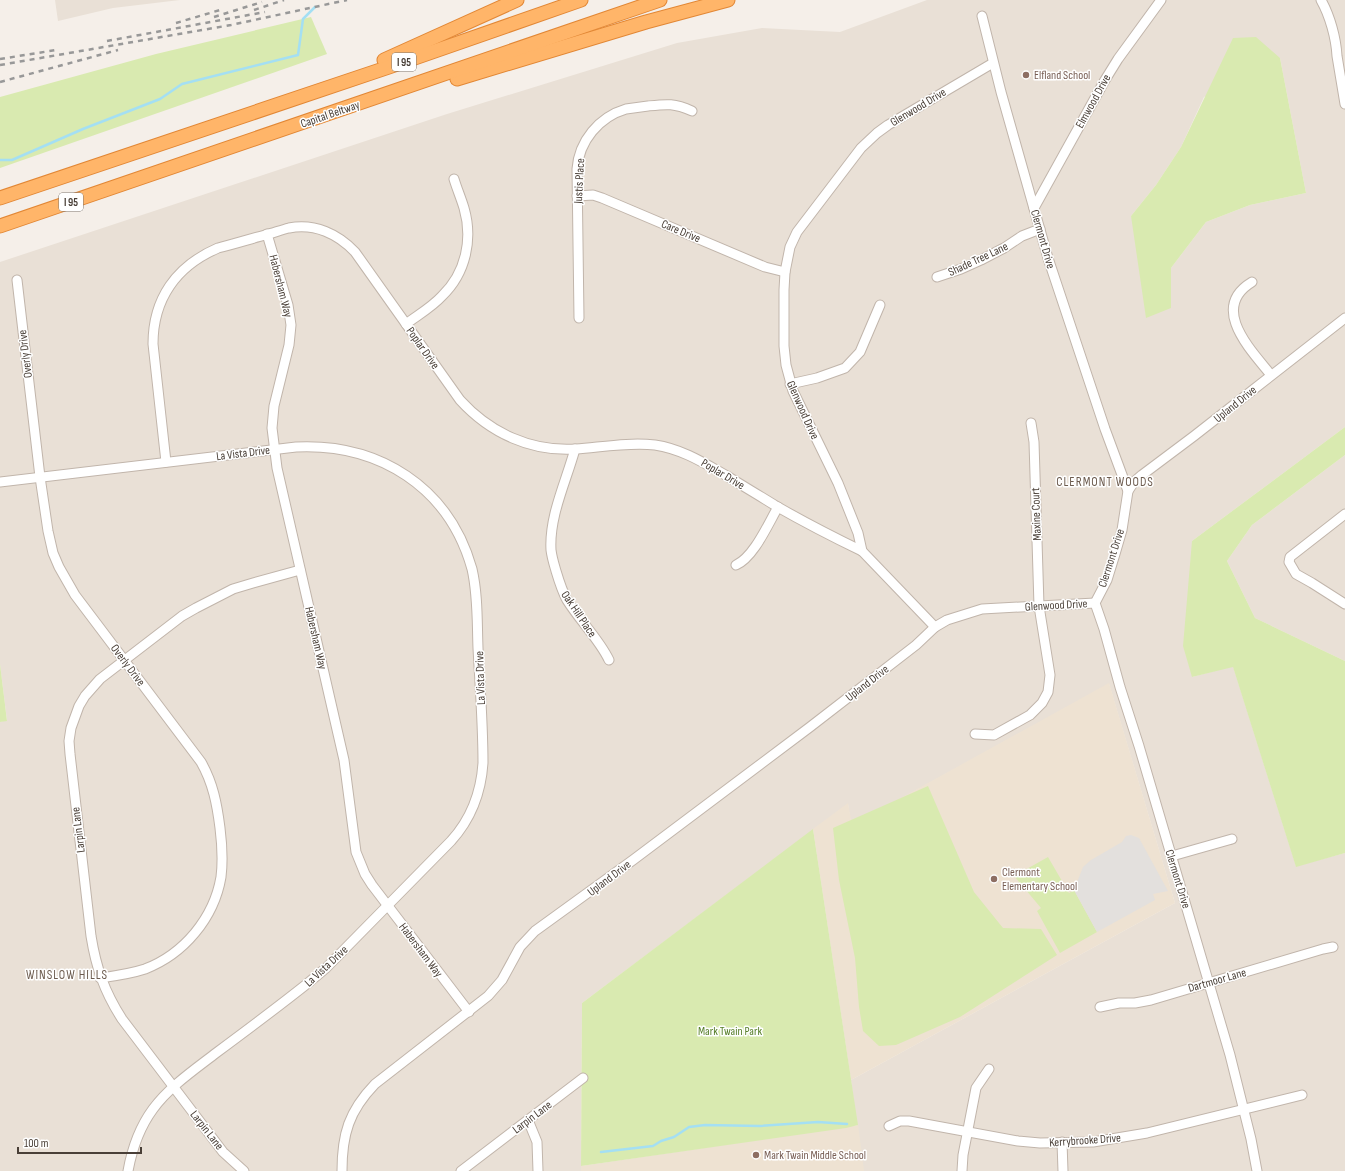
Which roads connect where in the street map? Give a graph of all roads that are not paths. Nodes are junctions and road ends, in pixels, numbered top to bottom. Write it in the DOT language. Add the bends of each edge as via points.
graph roads {
  1 [pos="517,0"];
  2 [pos="581,0"];
  3 [pos="660,0"];
  4 [pos="728,0"];
  5 [pos="1162,0"];
  6 [pos="1321,0"];
  7 [pos="982,16"];
  8 [pos="993,63"];
  9 [pos="1345,104"];
  10 [pos="692,110"];
  11 [pos="321,117"];
  12 [pos="226,121"];
  13 [pos="454,179"];
  14 [pos="577,196"];
  15 [pos="0,198"];
  16 [pos="1034,208"];
  17 [pos="0,226"];
  18 [pos="1040,229"];
  19 [pos="267,234"];
  20 [pos="785,272"];
  21 [pos="937,277"];
  22 [pos="17,280"];
  23 [pos="1252,282"];
  24 [pos="880,305"];
  25 [pos="579,318"];
  26 [pos="1345,318"];
  27 [pos="406,324"];
  28 [pos="1271,375"];
  29 [pos="790,384"];
  30 [pos="1031,423"];
  31 [pos="274,449"];
  32 [pos="574,449"];
  33 [pos="166,462"];
  34 [pos="40,477"];
  35 [pos="0,482"];
  36 [pos="1128,491"];
  37 [pos="778,507"];
  38 [pos="1345,514"];
  39 [pos="862,551"];
  40 [pos="736,565"];
  41 [pos="300,570"];
  42 [pos="1095,603"];
  43 [pos="1345,604"];
  44 [pos="1039,606"];
  45 [pos="935,627"];
  46 [pos="125,660"];
  47 [pos="609,660"];
  48 [pos="975,734"];
  49 [pos="1232,839"];
  50 [pos="1172,856"];
  51 [pos="387,905"];
  52 [pos="1333,947"];
  53 [pos="100,978"];
  54 [pos="1209,982"];
  55 [pos="1100,1007"];
  56 [pos="468,1012"];
  57 [pos="989,1069"];
  58 [pos="583,1078"];
  59 [pos="174,1087"];
  60 [pos="1302,1095"];
  61 [pos="1244,1109"];
  62 [pos="528,1120"];
  63 [pos="889,1126"];
  64 [pos="967,1132"];
  65 [pos="1062,1142"];
  66 [pos="128,1171"];
  67 [pos="244,1171"];
  68 [pos="342,1171"];
  69 [pos="461,1171"];
  70 [pos="538,1171"];
  71 [pos="962,1171"];
  72 [pos="1063,1171"];
  73 [pos="1258,1171"];
  1 -- 12 [label="highway" via="373,66"];
  2 -- 12 [label="highway, I 95"];
  3 -- 11 [label="highway, Capital Beltway / I 95"];
  4 -- 11 [label="highway"];
  5 -- 16 [label="street, Elmwood Drive" via="1104,80"];
  6 -- 9 [label="street" via="1332,27"];
  7 -- 8 [label="street, Clermont Drive"];
  8 -- 16 [label="street, Clermont Drive"];
  8 -- 20 [label="street, Glenwood Drive" via="888,125 868,141 797,232 790,247"];
  10 -- 14 [label="street, Justis Place" via="679,105 663,104 626,110 603,120 589,134 580,151"];
  11 -- 17 [label="highway, Capital Beltway / I 95"];
  12 -- 15 [label="highway, I 95"];
  13 -- 27 [label="street" via="468,224 468,244 463,263 455,281 443,296"];
  14 -- 20 [label="street, Care Drive" via="602,198 765,267"];
  14 -- 25 [label="street, Justis Place"];
  16 -- 18 [label="street, Clermont Drive"];
  18 -- 21 [label="street, Shade Tree Lane" via="1022,236 981,260"];
  18 -- 36 [label="street, Clermont Drive" via="1105,429"];
  19 -- 27 [label="street, Poplar Drive" via="305,227 324,230 342,240 355,252"];
  19 -- 31 [label="street, Habersham Way" via="288,305 290,325 289,346 274,406"];
  19 -- 33 [label="street, Poplar Drive" via="218,248 198,258 176,277 161,301 155,321 153,344"];
  20 -- 29 [label="street, Glenwood Drive" via="784,346"];
  22 -- 34 [label="street, Overly Drive"];
  23 -- 28 [label="street" via="1236,298 1234,320 1241,337"];
  24 -- 29 [label="street" via="860,352 845,368"];
  26 -- 28 [label="street, Upland Drive"];
  27 -- 32 [label="street, Poplar Drive" via="460,400 482,421 503,434 526,443"];
  28 -- 36 [label="street, Upland Drive" via="1142,475"];
  29 -- 39 [label="street, Glenwood Drive" via="838,484 858,533"];
  30 -- 44 [label="street, Maxine Court" via="1034,442"];
  31 -- 33 [label="street, La Vista Drive"];
  31 -- 41 [label="street, Habersham Way"];
  31 -- 51 [label="street, La Vista Drive" via="310,446 340,449 369,456 398,470 424,490 445,514 462,541 472,570 476,600 483,753 479,789 470,813 457,834"];
  32 -- 37 [label="street, Poplar Drive" via="634,444 673,449 698,459"];
  32 -- 47 [label="street, Oak Hill Place" via="553,521 552,558 566,598"];
  33 -- 34 [label="street, La Vista Drive"];
  34 -- 35 [label="street, La Vista Drive"];
  34 -- 46 [label="street, Overly Drive" via="48,531 59,567 75,595"];
  36 -- 42 [label="street, Clermont Drive" via="1122,530 1115,554 1107,580"];
  37 -- 39 [label="street, Poplar Drive"];
  37 -- 40 [label="street" via="750,554"];
  38 -- 43 [label="street" via="1290,557 1289,562 1296,574"];
  39 -- 45 [label="street"];
  41 -- 46 [label="street, Larpin Lane" via="253,583 212,599 182,616"];
  41 -- 51 [label="street, Habersham Way" via="344,760 356,852 365,874"];
  42 -- 44 [label="street, Glenwood Drive"];
  42 -- 50 [label="street, Clermont Drive"];
  44 -- 45 [label="street, Glenwood Drive" via="982,609 947,620"];
  44 -- 48 [label="street, Maxine Court" via="1050,675 1048,692 1042,703 1030,715 994,735"];
  45 -- 56 [label="street, Upland Drive" via="916,645 810,727 535,931 520,947 495,989"];
  46 -- 53 [label="street, Larpin Lane" via="100,679 85,696 74,717 70,741 91,936"];
  46 -- 53 [label="street, Overly Drive" via="195,751 207,772 216,802 222,844 222,866 211,908 183,946 167,958 146,968"];
  49 -- 50 [label="street"];
  50 -- 54 [label="street, Clermont Drive"];
  51 -- 56 [label="street, Habersham Way"];
  51 -- 59 [label="street, La Vista Drive" via="326,968"];
  52 -- 54 [label="street, Dartmoor Lane"];
  53 -- 59 [label="street, Larpin Lane" via="122,1018"];
  54 -- 55 [label="street, Dartmoor Lane" via="1144,1001"];
  54 -- 61 [label="street, Clermont Drive"];
  56 -- 68 [label="street, Upland Drive" via="366,1093 353,1112 346,1131"];
  57 -- 64 [label="street" via="976,1088"];
  58 -- 62 [label="street, Larpin Lane"];
  59 -- 66 [label="street, La Vista Drive" via="158,1102 145,1122 134,1147"];
  59 -- 67 [label="street, Larpin Lane" via="224,1152"];
  60 -- 61 [label="street, Kerrybrooke Drive"];
  61 -- 65 [label="street, Kerrybrooke Drive" via="1127,1137 1092,1142"];
  61 -- 73 [label="street, Clermont Drive"];
  62 -- 69 [label="street, Larpin Lane"];
  62 -- 70 [label="street" via="537,1142"];
  63 -- 64 [label="street, Kerrybrooke Drive" via="909,1120"];
  64 -- 65 [label="street, Kerrybrooke Drive" via="1018,1141"];
  64 -- 71 [label="street"];
  65 -- 72 [label="street"];
}
